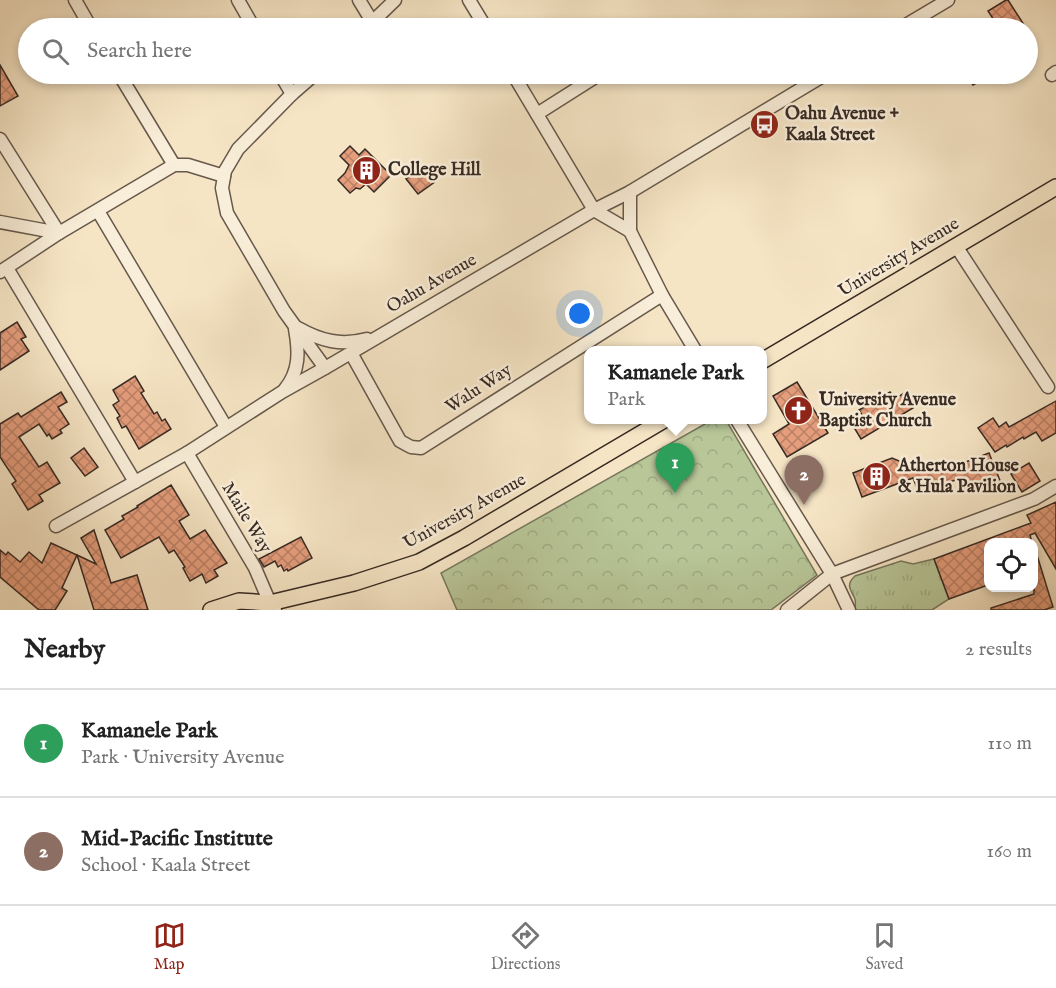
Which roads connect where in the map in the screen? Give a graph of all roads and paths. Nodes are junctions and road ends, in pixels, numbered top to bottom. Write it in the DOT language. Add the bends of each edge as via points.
graph roads {
  1 [pos="75,0"];
  2 [pos="238,0"];
  3 [pos="359,0"];
  4 [pos="395,0"];
  5 [pos="469,0"];
  6 [pos="948,0"];
  7 [pos="85,18"];
  8 [pos="248,18"];
  9 [pos="366,18"];
  10 [pos="377,18"];
  11 [pos="480,18"];
  12 [pos="918,18"];
  13 [pos="124,84"];
  14 [pos="286,84"];
  15 [pos="304,84"];
  16 [pos="519,84"];
  17 [pos="584,84"];
  18 [pos="809,84"];
  19 [pos="292,94"];
  20 [pos="537,114"];
  21 [pos="0,140"];
  22 [pos="174,165"];
  23 [pos="224,176"];
  24 [pos="1056,187"];
  25 [pos="630,192"];
  26 [pos="594,210"];
  27 [pos="98,211"];
  28 [pos="0,222"];
  29 [pos="630,231"];
  30 [pos="59,233"];
  31 [pos="956,246"];
  32 [pos="3,270"];
  33 [pos="662,295"];
  34 [pos="295,326"];
  35 [pos="381,335"];
  36 [pos="692,346"];
  37 [pos="351,353"];
  38 [pos="767,358"];
  39 [pos="325,368"];
  40 [pos="1048,387"];
  41 [pos="282,392"];
  42 [pos="657,424"];
  43 [pos="739,424"];
  44 [pos="226,427"];
  45 [pos="187,453"];
  46 [pos="135,482"];
  47 [pos="1056,486"];
  48 [pos="56,526"];
  49 [pos="832,574"];
  50 [pos="269,608"];
  51 [pos="210,610"];
  52 [pos="787,610"];
  53 [pos="849,610"];
  1 -- 7 [label="street"];
  2 -- 8 [label="street"];
  3 -- 9 [label="street"];
  4 -- 10 [label="street"];
  5 -- 11 [label="street"];
  6 -- 12 [label="street"];
  13 -- 22 [label="street"];
  14 -- 19 [label="street"];
  15 -- 19 [label="street"];
  16 -- 20 [label="street"];
  17 -- 20 [label="street"];
  18 -- 25 [label="street, Oahu Avenue"];
  19 -- 23 [label="street" via="238,149"];
  20 -- 26 [label="street"];
  21 -- 30 [label="street"];
  22 -- 23 [label="street" via="188,165"];
  22 -- 27 [label="street"];
  23 -- 34 [label="street" via="227,213"];
  24 -- 31 [label="main road, University Avenue"];
  25 -- 26 [label="street, Oahu Avenue"];
  25 -- 29 [label="street"];
  26 -- 29 [label="street"];
  26 -- 35 [label="street, Oahu Avenue"];
  27 -- 30 [label="street"];
  27 -- 44 [label="street"];
  28 -- 30 [label="street"];
  29 -- 33 [label="street"];
  30 -- 32 [label="street"];
  31 -- 38 [label="main road, University Avenue"];
  31 -- 40 [label="street"];
  32 -- 46 [label="street"];
  33 -- 36 [label="street"];
  33 -- 37 [label="street, Walu Way" via="422,448 400,441"];
  34 -- 35 [label="street" via="335,343"];
  34 -- 39 [label="street"];
  34 -- 41 [label="street" via="297,366"];
  35 -- 37 [label="street, Oahu Avenue"];
  37 -- 39 [label="street, Oahu Avenue"];
  39 -- 41 [label="street, Oahu Avenue"];
  41 -- 44 [label="street, Oahu Avenue"];
  42 -- 50 [label="main road, University Avenue" via="419,562"];
  43 -- 49 [label="street"];
  44 -- 45 [label="street, Oahu Avenue"];
  45 -- 46 [label="street, Oahu Avenue"];
  45 -- 50 [label="street, Maile Way" via="255,568"];
  46 -- 48 [label="street, Oahu Avenue"];
  47 -- 49 [label="street" via="1034,499"];
  49 -- 52 [label="street"];
  49 -- 53 [label="street"];
  50 -- 51 [label="main road, University Avenue" via="239,601"];
}
